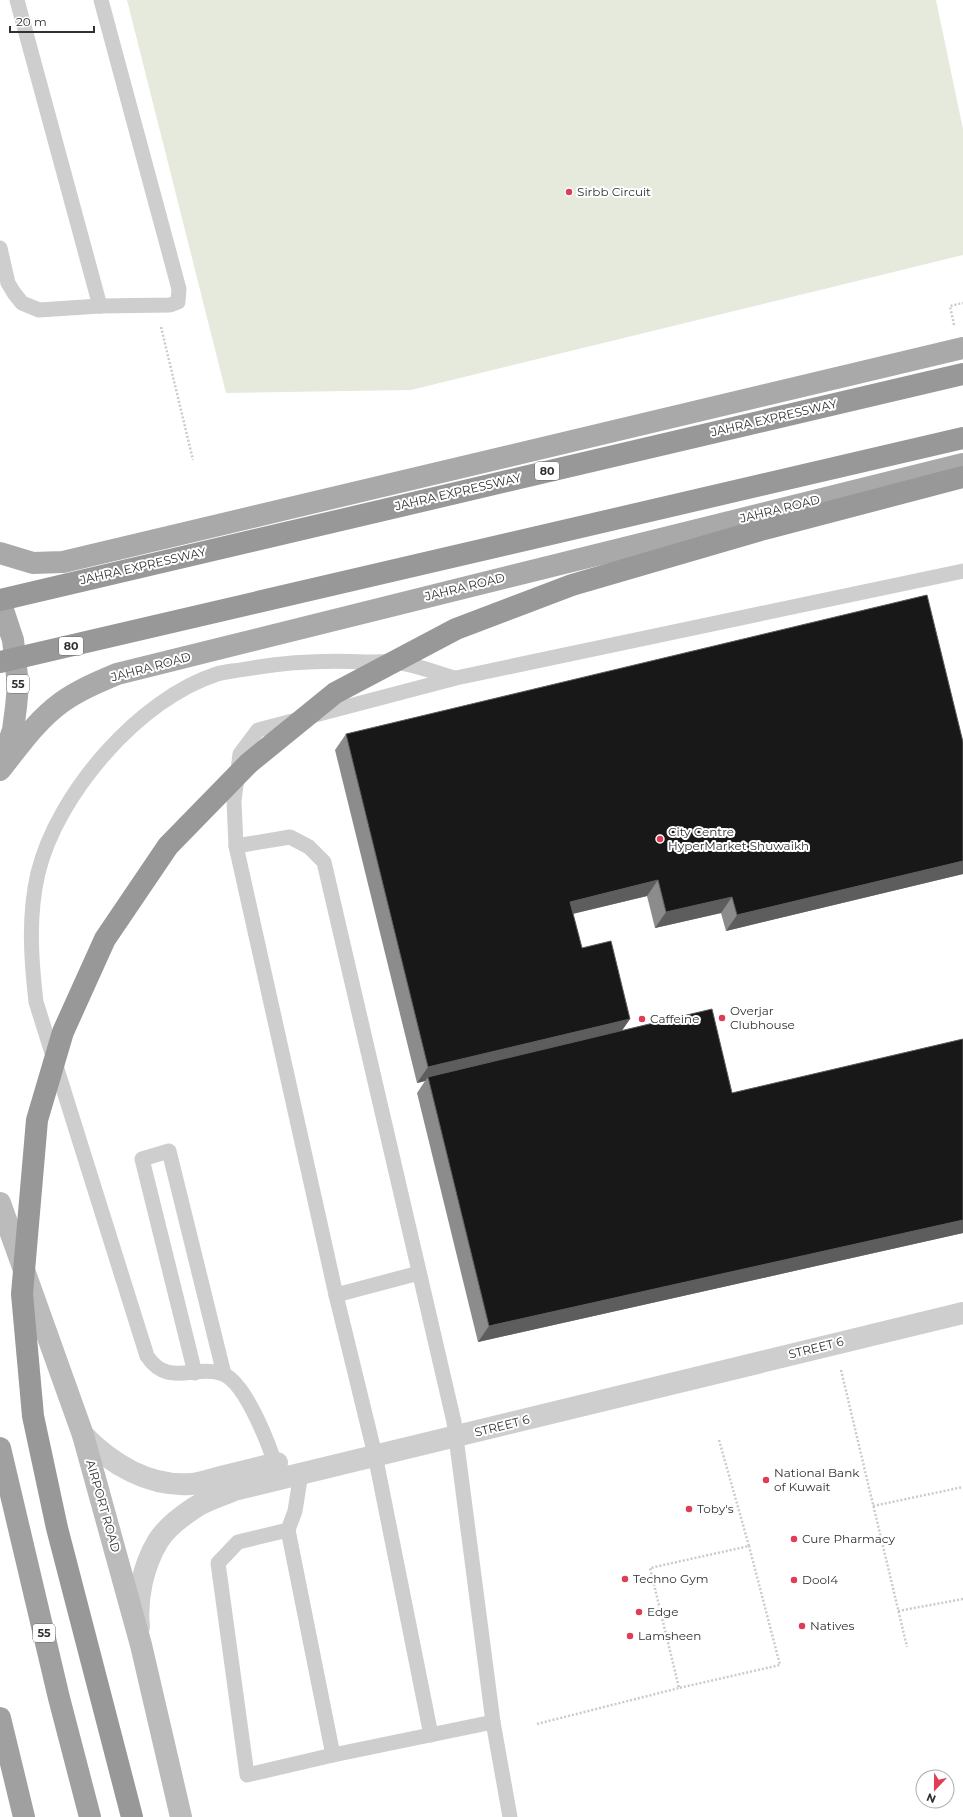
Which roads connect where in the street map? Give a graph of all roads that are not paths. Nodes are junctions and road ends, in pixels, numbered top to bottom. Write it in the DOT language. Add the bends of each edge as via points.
graph roads {
  1 [pos="17,0"];
  2 [pos="101,0"];
  3 [pos="0,248"];
  4 [pos="100,306"];
  5 [pos="963,348"];
  6 [pos="963,374"];
  7 [pos="963,438"];
  8 [pos="963,464"];
  9 [pos="963,477"];
  10 [pos="0,553"];
  11 [pos="963,571"];
  12 [pos="0,600"];
  13 [pos="0,662"];
  14 [pos="456,678"];
  15 [pos="0,766"];
  16 [pos="0,770"];
  17 [pos="236,846"];
  18 [pos="0,1203"];
  19 [pos="419,1273"];
  20 [pos="336,1295"];
  21 [pos="963,1300"];
  22 [pos="963,1313"];
  23 [pos="195,1373"];
  24 [pos="224,1374"];
  25 [pos="455,1429"];
  26 [pos="83,1435"];
  27 [pos="0,1448"];
  28 [pos="373,1448"];
  29 [pos="277,1471"];
  30 [pos="301,1473"];
  31 [pos="288,1530"];
  32 [pos="141,1644"];
  33 [pos="0,1718"];
  34 [pos="493,1722"];
  35 [pos="431,1734"];
  36 [pos="333,1755"];
  37 [pos="24,1817"];
  38 [pos="90,1817"];
  39 [pos="132,1817"];
  40 [pos="181,1817"];
  41 [pos="510,1817"];
  1 -- 4 [label="lane"];
  2 -- 4 [label="lane" via="180,289 178,302 170,305"];
  3 -- 4 [label="lane" via="8,283 22,303 39,310"];
  5 -- 10 [label="main road" via="63,562 33,563"];
  6 -- 12 [label="highway, JAHRA EXPRESSWAY / 80"];
  7 -- 13 [label="highway, 80"];
  8 -- 16 [label="main road, JAHRA ROAD" via="117,674 86,687 62,702 39,721"];
  9 -- 39 [label="highway" via="764,529 572,586 456,629 335,692 249,763 168,846 104,939 63,1032 37,1120 22,1294 33,1416 57,1528"];
  11 -- 14 [label="lane"];
  12 -- 15 [label="main road, 55" via="13,640 18,685 13,730"];
  14 -- 17 [label="lane" via="258,730 240,754 234,801"];
  14 -- 23 [label="lane" via="401,663 324,660 217,674 181,690 140,718 79,785 53,831 38,872 32,918 30,955 36,1002 147,1356 153,1365 163,1371 175,1374"];
  17 -- 19 [label="lane" via="290,837 309,846 324,862"];
  17 -- 20 [label="lane"];
  18 -- 26 [label="main road, AIRPORT ROAD"];
  19 -- 20 [label="lane"];
  19 -- 25 [label="lane"];
  20 -- 28 [label="lane"];
  21 -- 25 [label="street, STREET 6"];
  22 -- 25 [label="street, STREET 6"];
  23 -- 24 [label="lane"];
  23 -- 24 [label="lane" via="142,1159 169,1151"];
  24 -- 29 [label="lane" via="235,1382 244,1394"];
  25 -- 28 [label="street, STREET 6"];
  25 -- 34 [label="lane"];
  26 -- 29 [label="street, STREET 6" via="96,1449 113,1461 149,1479 169,1484 192,1484"];
  26 -- 32 [label="main road, AIRPORT ROAD"];
  27 -- 38 [label="highway, 55"];
  28 -- 29 [label="street, STREET 6"];
  28 -- 30 [label="street, STREET 6"];
  28 -- 35 [label="lane"];
  29 -- 30 [label="street, STREET 6"];
  29 -- 32 [label="street, STREET 6" via="195,1507 158,1540 147,1566 139,1602"];
  30 -- 31 [label="lane" via="295,1511"];
  31 -- 36 [label="lane"];
  31 -- 36 [label="lane" via="238,1542 218,1563 247,1775"];
  32 -- 40 [label="main road, AIRPORT ROAD"];
  33 -- 37 [label="highway"];
  34 -- 35 [label="lane"];
  34 -- 41 [label="lane"];
  35 -- 36 [label="lane"];
}
